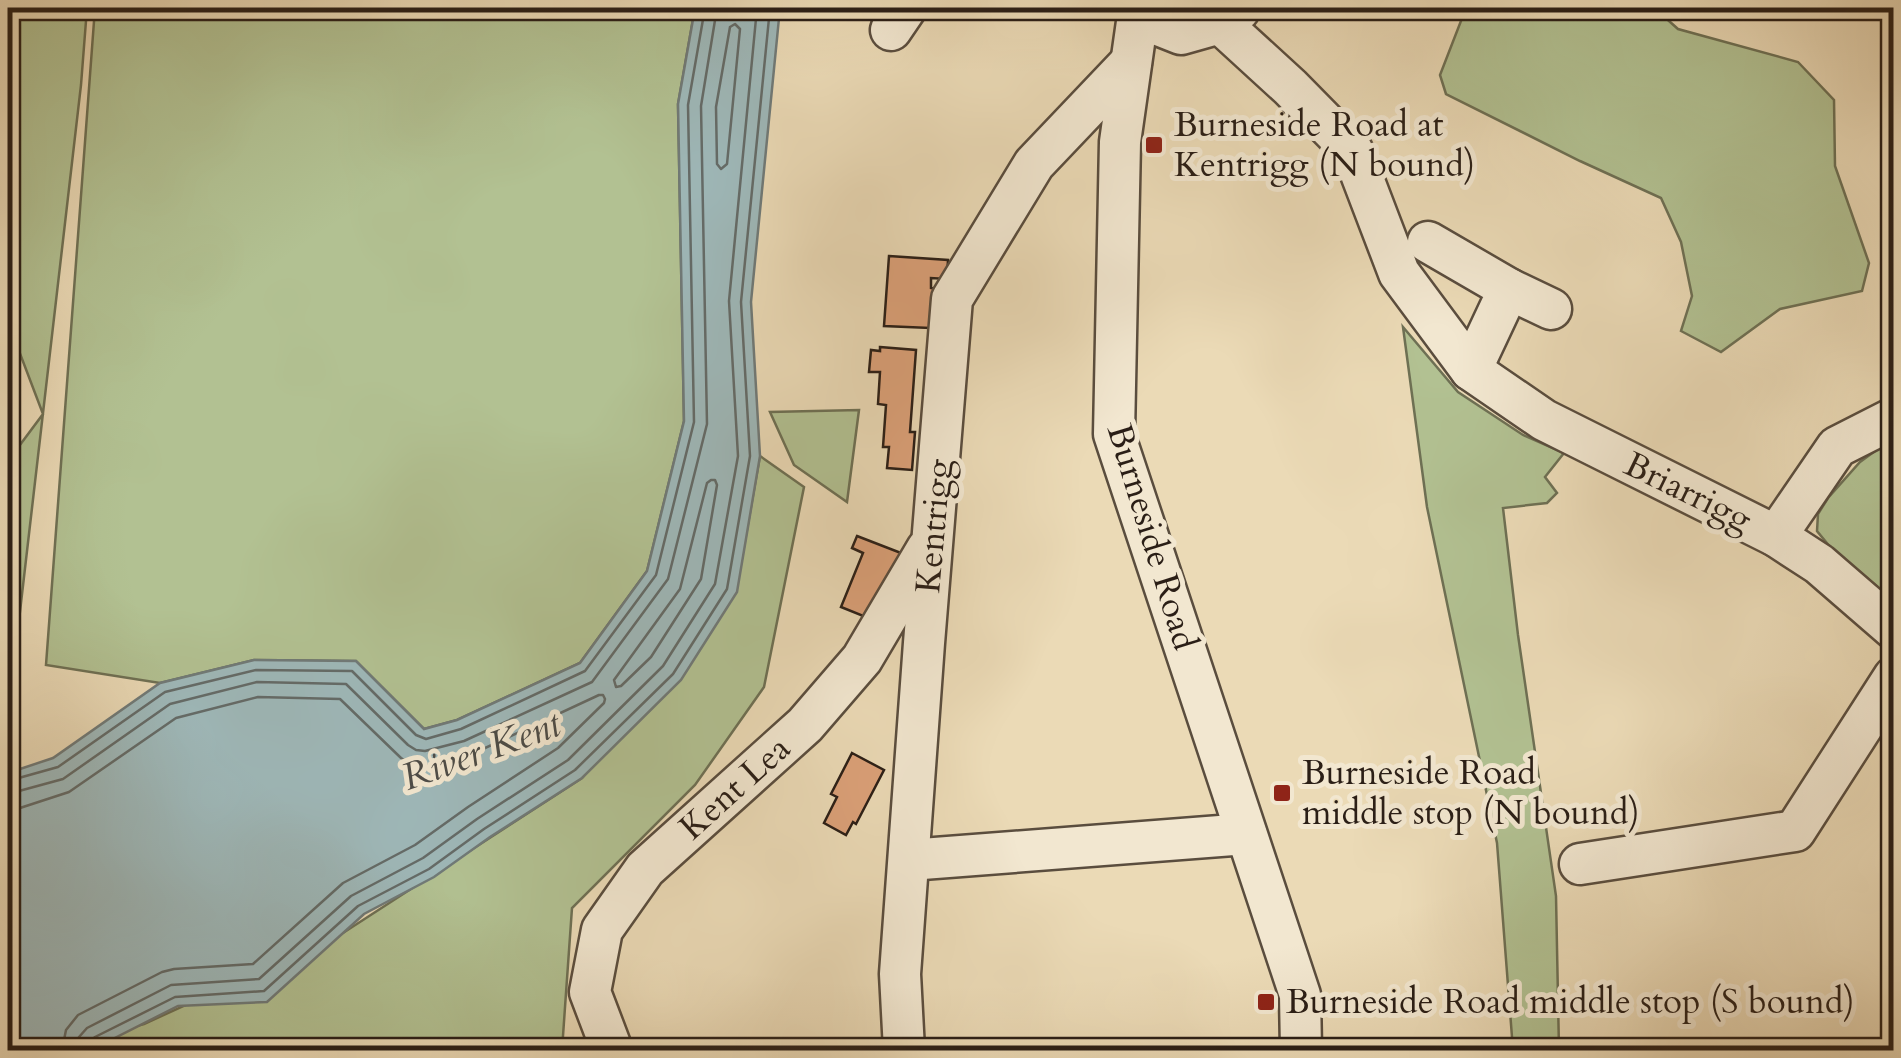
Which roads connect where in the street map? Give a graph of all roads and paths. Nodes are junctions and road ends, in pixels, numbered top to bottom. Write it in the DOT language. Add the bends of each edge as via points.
graph roads {
  1 [pos="1138,12"];
  2 [pos="1231,15"];
  3 [pos="1131,62"];
  4 [pos="1428,242"];
  5 [pos="1509,288"];
  6 [pos="1551,309"];
  7 [pos="1471,370"];
  8 [pos="1894,418"];
  9 [pos="1776,536"];
  10 [pos="933,539"];
  11 [pos="1894,629"];
  12 [pos="1894,677"];
  13 [pos="1246,834"];
  14 [pos="909,860"];
  15 [pos="1580,864"];
  16 [pos="612,1050"];
  17 [pos="904,1050"];
  18 [pos="1302,1050"];
  1 -- 2 [label="street" via="1181,34"];
  1 -- 3 [label="street, Burneside Road"];
  2 -- 7 [label="street, Briarrigg" via="1352,150 1399,273"];
  3 -- 10 [label="street, Kentrigg" via="1034,164 952,299"];
  3 -- 13 [label="street, Burneside Road" via="1120,142 1114,434"];
  4 -- 5 [label="street"];
  5 -- 6 [label="street"];
  5 -- 7 [label="street"];
  7 -- 9 [label="street, Briarrigg" via="1544,420"];
  8 -- 9 [label="street" via="1837,447"];
  9 -- 11 [label="street, Briarrigg"];
  10 -- 14 [label="street, Kentrigg"];
  10 -- 16 [label="street, Kent Lea" via="862,660 804,725 645,869 602,930 590,992"];
  12 -- 15 [label="street" via="1795,831"];
  13 -- 14 [label="street"];
  13 -- 18 [label="street, Burneside Road" via="1300,995"];
  14 -- 17 [label="street, Kentrigg" via="900,974"];
}
